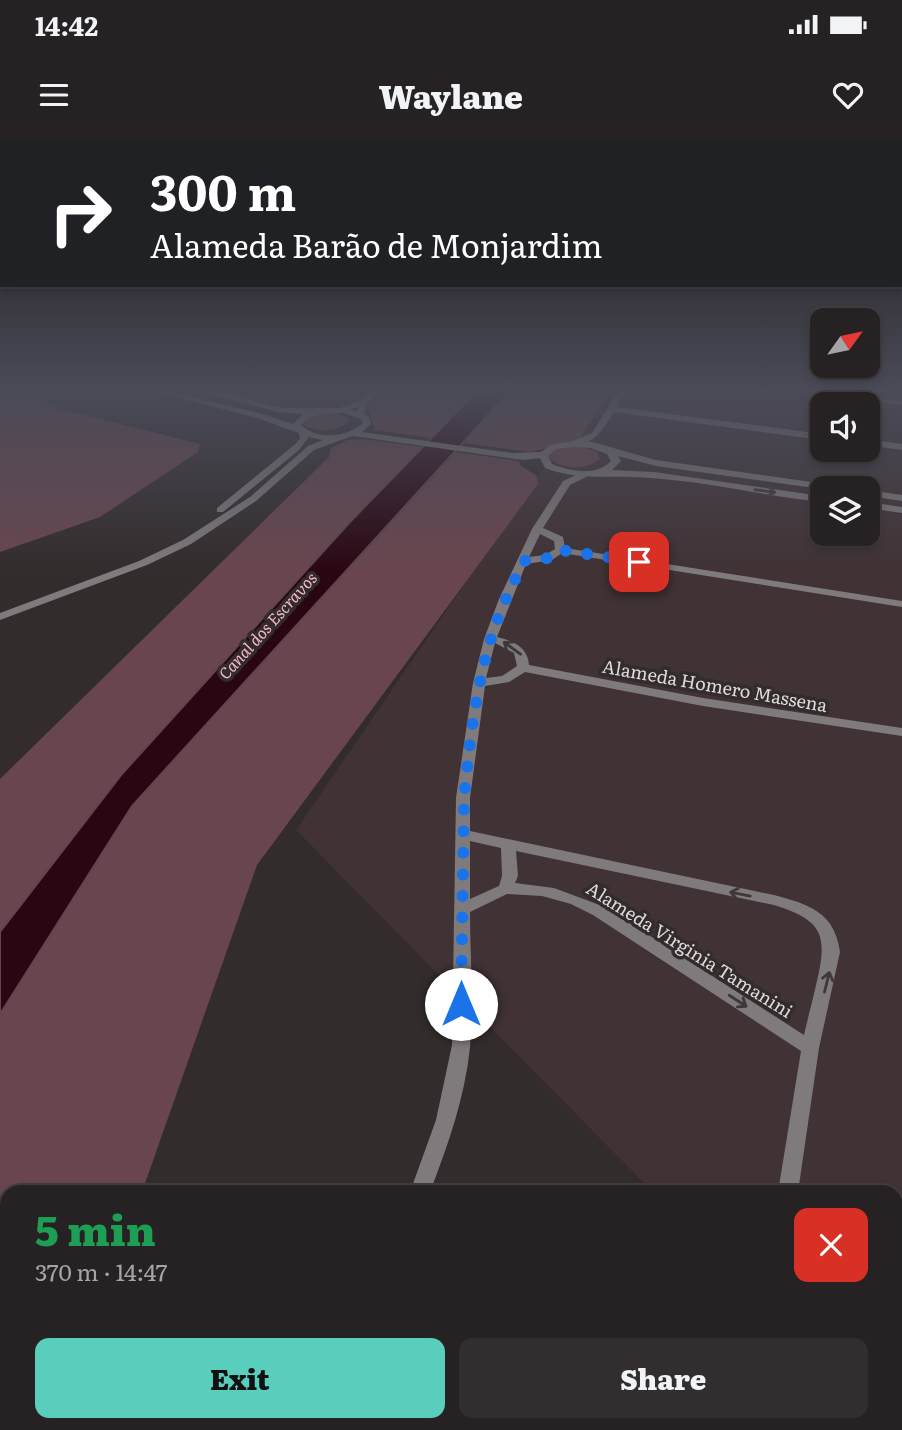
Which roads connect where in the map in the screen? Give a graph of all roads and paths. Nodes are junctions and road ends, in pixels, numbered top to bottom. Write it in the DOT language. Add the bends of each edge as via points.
graph roads {
  1 [pos="290,452"];
  2 [pos="307,452"];
  3 [pos="496,452"];
  4 [pos="548,452"];
  5 [pos="608,452"];
  6 [pos="614,452"];
  7 [pos="543,458"];
  8 [pos="557,470"];
  9 [pos="600,472"];
  10 [pos="585,474"];
  11 [pos="566,483"];
  12 [pos="810,485"];
  13 [pos="880,495"];
  14 [pos="810,497"];
  15 [pos="902,498"];
  16 [pos="880,507"];
  17 [pos="902,510"];
  18 [pos="537,529"];
  19 [pos="560,550"];
  20 [pos="524,561"];
  21 [pos="902,604"];
  22 [pos="0,609"];
  23 [pos="0,617"];
  24 [pos="490,639"];
  25 [pos="523,668"];
  26 [pos="479,683"];
  27 [pos="902,732"];
  28 [pos="464,835"];
  29 [pos="508,845"];
  30 [pos="505,889"];
  31 [pos="461,909"];
  32 [pos="810,1048"];
  33 [pos="423,1185"];
  34 [pos="789,1185"];
  1 -- 22 [label="street" via="193,527 86,578"];
  2 -- 23 [label="street" via="253,499 187,542"];
  3 -- 7 [label="street"];
  4 -- 7 [label="street"];
  5 -- 9 [label="street" via="616,461"];
  6 -- 12 [label="street" via="656,463"];
  7 -- 8 [label="street"];
  8 -- 10 [label="street"];
  8 -- 11 [label="street"];
  9 -- 10 [label="street"];
  9 -- 14 [label="street, one-way"];
  10 -- 11 [label="street"];
  11 -- 18 [label="street"];
  13 -- 15 [label="street"];
  16 -- 17 [label="street"];
  18 -- 19 [label="street" via="559,539"];
  18 -- 20 [label="street"];
  19 -- 20 [label="street" via="548,558"];
  19 -- 21 [label="street"];
  20 -- 24 [label="street"];
  25 -- 24 [label="street, one-way" via="518,650"];
  24 -- 26 [label="street"];
  25 -- 26 [label="street" via="505,679"];
  25 -- 27 [label="street, Alameda Homero Massena" via="702,702"];
  26 -- 28 [label="street" via="465,786"];
  28 -- 29 [label="street"];
  28 -- 31 [label="street"];
  29 -- 30 [label="street" via="510,876"];
  32 -- 29 [label="street, one-way" via="832,939 828,929 806,911 774,900"];
  30 -- 31 [label="street, Alameda Virginia Tamanini"];
  30 -- 32 [label="street, Alameda Virginia Tamanini, one-way" via="538,889 574,898 599,911"];
  31 -- 33 [label="street" via="457,1081"];
  32 -- 34 [label="street"];
}
